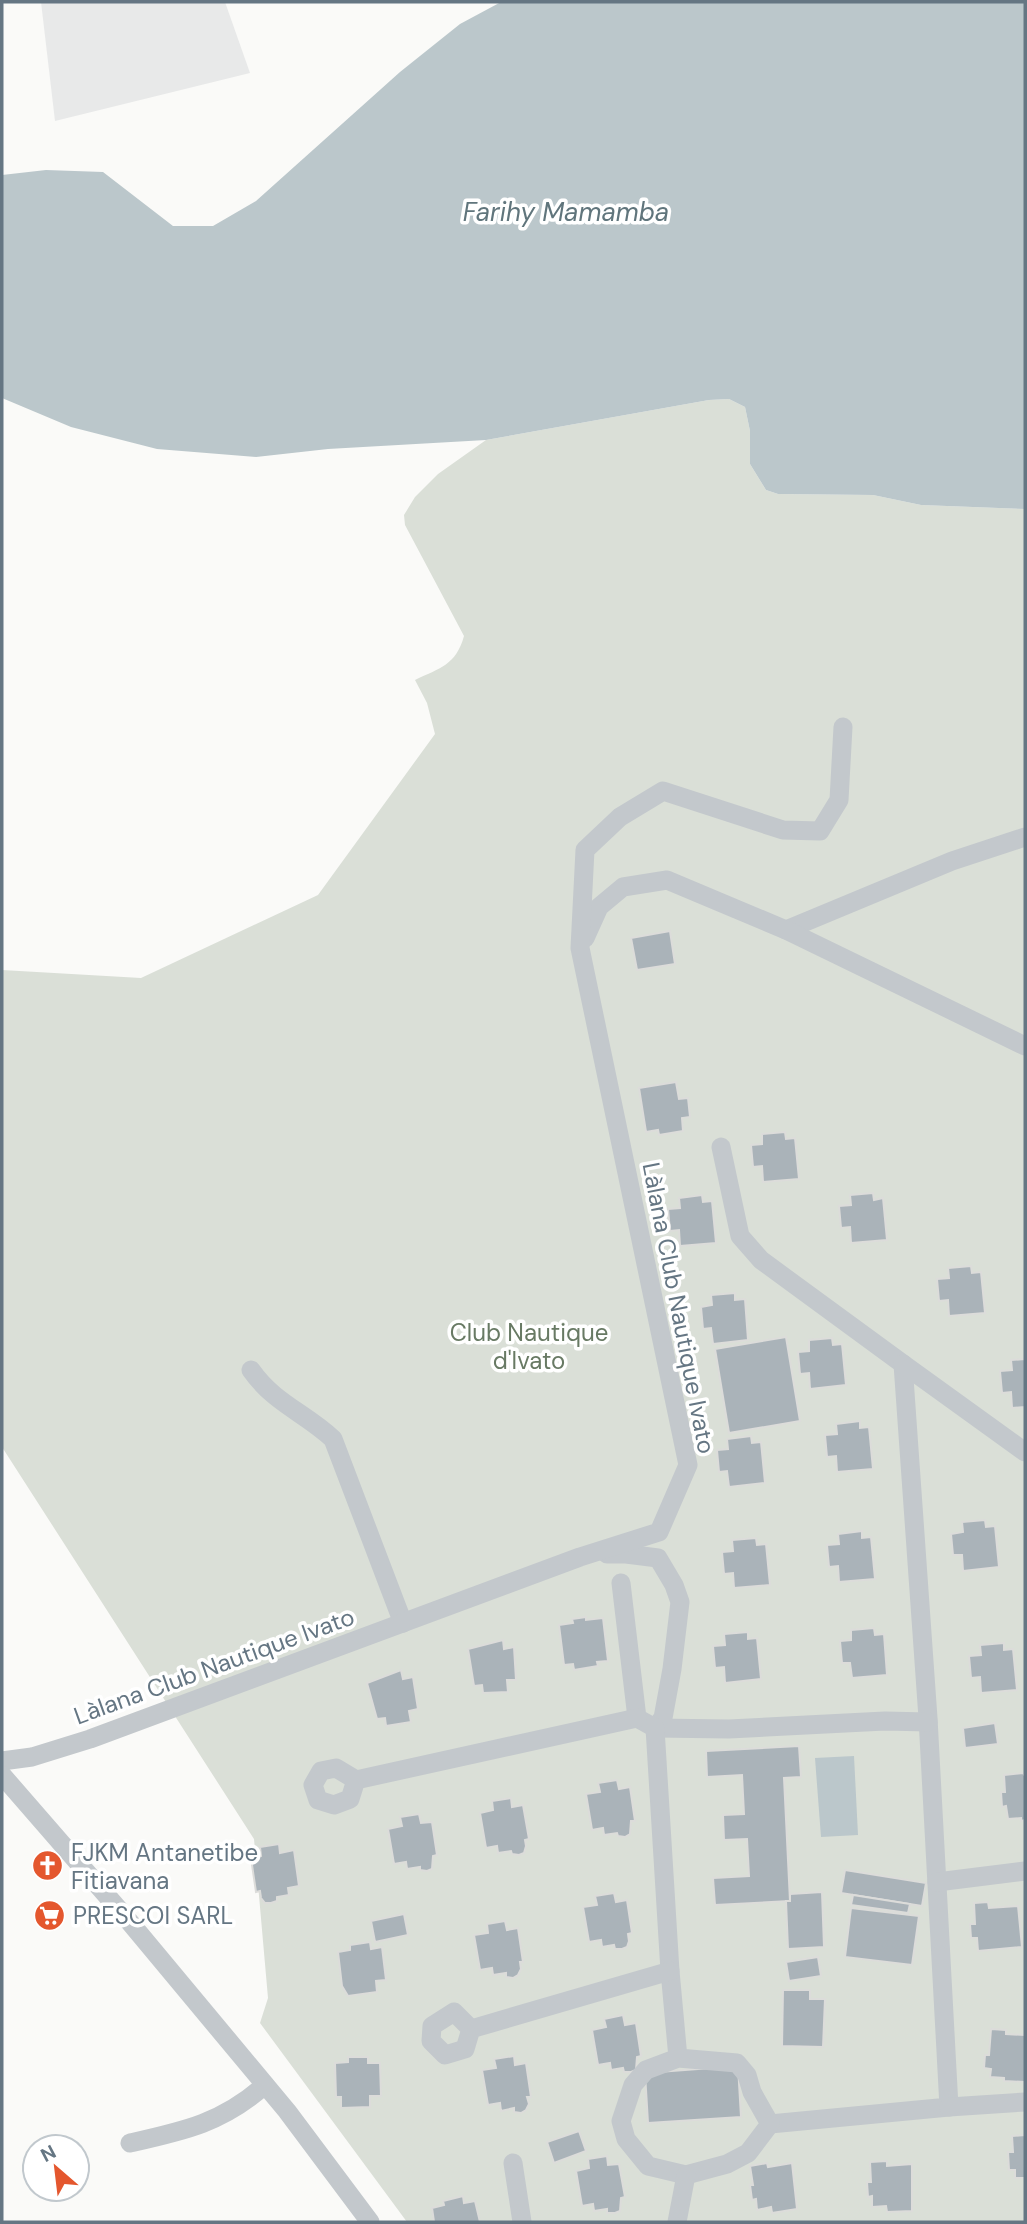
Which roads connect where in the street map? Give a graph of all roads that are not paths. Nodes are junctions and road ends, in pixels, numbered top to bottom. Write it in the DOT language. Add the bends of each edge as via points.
graph roads {
  1 [pos="843,727"];
  2 [pos="1025,837"];
  3 [pos="786,930"];
  4 [pos="580,948"];
  5 [pos="1025,1046"];
  6 [pos="721,1147"];
  7 [pos="903,1364"];
  8 [pos="251,1370"];
  9 [pos="1025,1451"];
  10 [pos="588,1555"];
  11 [pos="621,1583"];
  12 [pos="403,1623"];
  13 [pos="637,1718"];
  14 [pos="928,1723"];
  15 [pos="655,1728"];
  16 [pos="2,1762"];
  17 [pos="2,1775"];
  18 [pos="356,1780"];
  19 [pos="1025,1871"];
  20 [pos="937,1882"];
  21 [pos="670,1971"];
  22 [pos="471,2029"];
  23 [pos="678,2058"];
  24 [pos="265,2085"];
  25 [pos="1025,2102"];
  26 [pos="949,2107"];
  27 [pos="770,2124"];
  28 [pos="130,2143"];
  29 [pos="513,2163"];
  30 [pos="686,2175"];
  31 [pos="370,2222"];
  32 [pos="522,2222"];
  33 [pos="677,2222"];
  1 -- 4 [label="street, Làlana Club Nautique Ivato" via="839,800 820,831 783,830 663,791 620,817 584,850"];
  2 -- 3 [label="street"];
  3 -- 4 [label="street" via="667,880 623,887 599,907"];
  3 -- 5 [label="street"];
  4 -- 10 [label="street, Làlana Club Nautique Ivato" via="688,1465 659,1532"];
  6 -- 7 [label="street" via="740,1236 761,1260"];
  7 -- 9 [label="street"];
  7 -- 14 [label="street"];
  8 -- 12 [label="street" via="264,1388 333,1439"];
  10 -- 12 [label="street, Làlana Club Nautique Ivato"];
  10 -- 15 [label="street" via="658,1558 674,1585 680,1602 672,1670 663,1718"];
  11 -- 13 [label="street"];
  12 -- 16 [label="street, Làlana Club Nautique Ivato" via="90,1739"];
  13 -- 15 [label="street"];
  13 -- 18 [label="street"];
  14 -- 15 [label="street"];
  14 -- 20 [label="street"];
  15 -- 21 [label="street"];
  17 -- 24 [label="street"];
  19 -- 20 [label="street"];
  20 -- 26 [label="street"];
  21 -- 22 [label="street"];
  21 -- 23 [label="street"];
  23 -- 27 [label="street" via="737,2063"];
  23 -- 30 [label="street" via="646,2070 633,2085 621,2122 626,2139 648,2165"];
  24 -- 28 [label="street" via="243,2105 214,2120"];
  24 -- 31 [label="street"];
  25 -- 26 [label="street"];
  26 -- 27 [label="street"];
  27 -- 30 [label="street" via="748,2153"];
  29 -- 32 [label="street"];
  30 -- 33 [label="street"];
}
